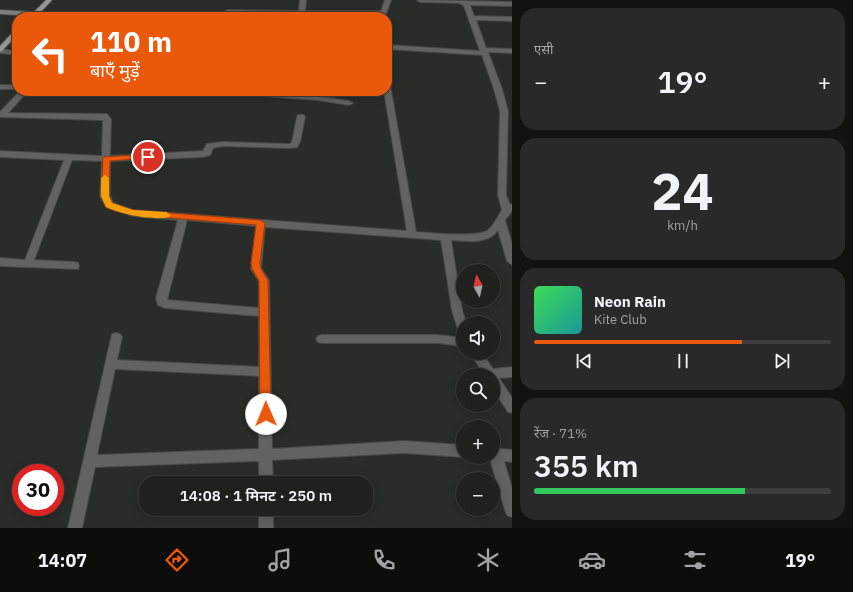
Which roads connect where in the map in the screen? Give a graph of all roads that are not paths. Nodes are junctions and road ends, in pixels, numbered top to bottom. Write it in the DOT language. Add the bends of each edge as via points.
graph roads {
  1 [pos="49,0"];
  2 [pos="303,0"];
  3 [pos="388,0"];
  4 [pos="420,0"];
  5 [pos="465,3"];
  6 [pos="512,4"];
  7 [pos="302,11"];
  8 [pos="0,12"];
  9 [pos="36,12"];
  10 [pos="227,12"];
  11 [pos="322,12"];
  12 [pos="383,12"];
  13 [pos="12,13"];
  14 [pos="472,18"];
  15 [pos="512,19"];
  16 [pos="12,37"];
  17 [pos="392,47"];
  18 [pos="0,51"];
  19 [pos="512,51"];
  20 [pos="12,52"];
  21 [pos="484,52"];
  22 [pos="0,87"];
  23 [pos="12,87"];
  24 [pos="19,96"];
  25 [pos="321,96"];
  26 [pos="389,96"];
  27 [pos="349,103"];
  28 [pos="503,106"];
  29 [pos="512,106"];
  30 [pos="1,115"];
  31 [pos="301,116"];
  32 [pos="0,154"];
  33 [pos="69,157"];
  34 [pos="106,158"];
  35 [pos="509,208"];
  36 [pos="183,217"];
  37 [pos="500,220"];
  38 [pos="261,223"];
  39 [pos="412,235"];
  40 [pos="445,236"];
  41 [pos="512,261"];
  42 [pos="0,262"];
  43 [pos="28,264"];
  44 [pos="74,266"];
  45 [pos="264,312"];
  46 [pos="459,316"];
  47 [pos="116,337"];
  48 [pos="322,339"];
  49 [pos="456,341"];
  50 [pos="111,364"];
  51 [pos="265,372"];
  52 [pos="512,372"];
  53 [pos="500,374"];
  54 [pos="500,390"];
  55 [pos="512,408"];
  56 [pos="456,451"];
  57 [pos="266,455"];
  58 [pos="500,455"];
  59 [pos="512,456"];
  60 [pos="90,461"];
  61 [pos="497,464"];
  62 [pos="266,476"];
  63 [pos="512,510"];
  64 [pos="266,516"];
  65 [pos="75,528"];
  66 [pos="266,528"];
  1 -- 9 [label="main road"];
  2 -- 7 [label="street"];
  3 -- 12 [label="street"];
  4 -- 5 [label="street"];
  5 -- 6 [label="street"];
  5 -- 14 [label="street"];
  7 -- 10 [label="street"];
  7 -- 11 [label="street"];
  8 -- 13 [label="main road"];
  14 -- 15 [label="street"];
  14 -- 21 [label="street"];
  16 -- 18 [label="main road"];
  17 -- 21 [label="street"];
  18 -- 20 [label="street"];
  19 -- 21 [label="street"];
  21 -- 28 [label="street"];
  22 -- 23 [label="street"];
  24 -- 30 [label="street"];
  25 -- 27 [label="street"];
  26 -- 39 [label="street"];
  28 -- 29 [label="street"];
  28 -- 35 [label="street" via="502,195"];
  30 -- 34 [label="street" via="104,116 107,124"];
  31 -- 34 [label="street" via="296,142 290,146 224,144 210,146 207,153 203,154"];
  32 -- 33 [label="street"];
  33 -- 34 [label="street"];
  33 -- 43 [label="street"];
  34 -- 36 [label="street" via="105,196 109,205 133,213"];
  35 -- 37 [label="street"];
  36 -- 38 [label="street"];
  36 -- 45 [label="street" via="162,302"];
  37 -- 40 [label="street" via="491,233 482,237"];
  37 -- 41 [label="street"];
  38 -- 39 [label="street"];
  38 -- 45 [label="street" via="256,269 264,280"];
  39 -- 40 [label="street"];
  40 -- 46 [label="street"];
  42 -- 43 [label="street"];
  43 -- 44 [label="street"];
  45 -- 51 [label="street"];
  47 -- 50 [label="street"];
  48 -- 49 [label="street" via="438,339"];
  50 -- 51 [label="street"];
  50 -- 60 [label="street"];
  51 -- 57 [label="street"];
  52 -- 53 [label="street"];
  54 -- 55 [label="street"];
  56 -- 57 [label="street" via="404,447"];
  57 -- 60 [label="street"];
  57 -- 62 [label="street"];
  58 -- 59 [label="street"];
  60 -- 65 [label="street"];
  61 -- 63 [label="street"];
  64 -- 66 [label="street"];
}
